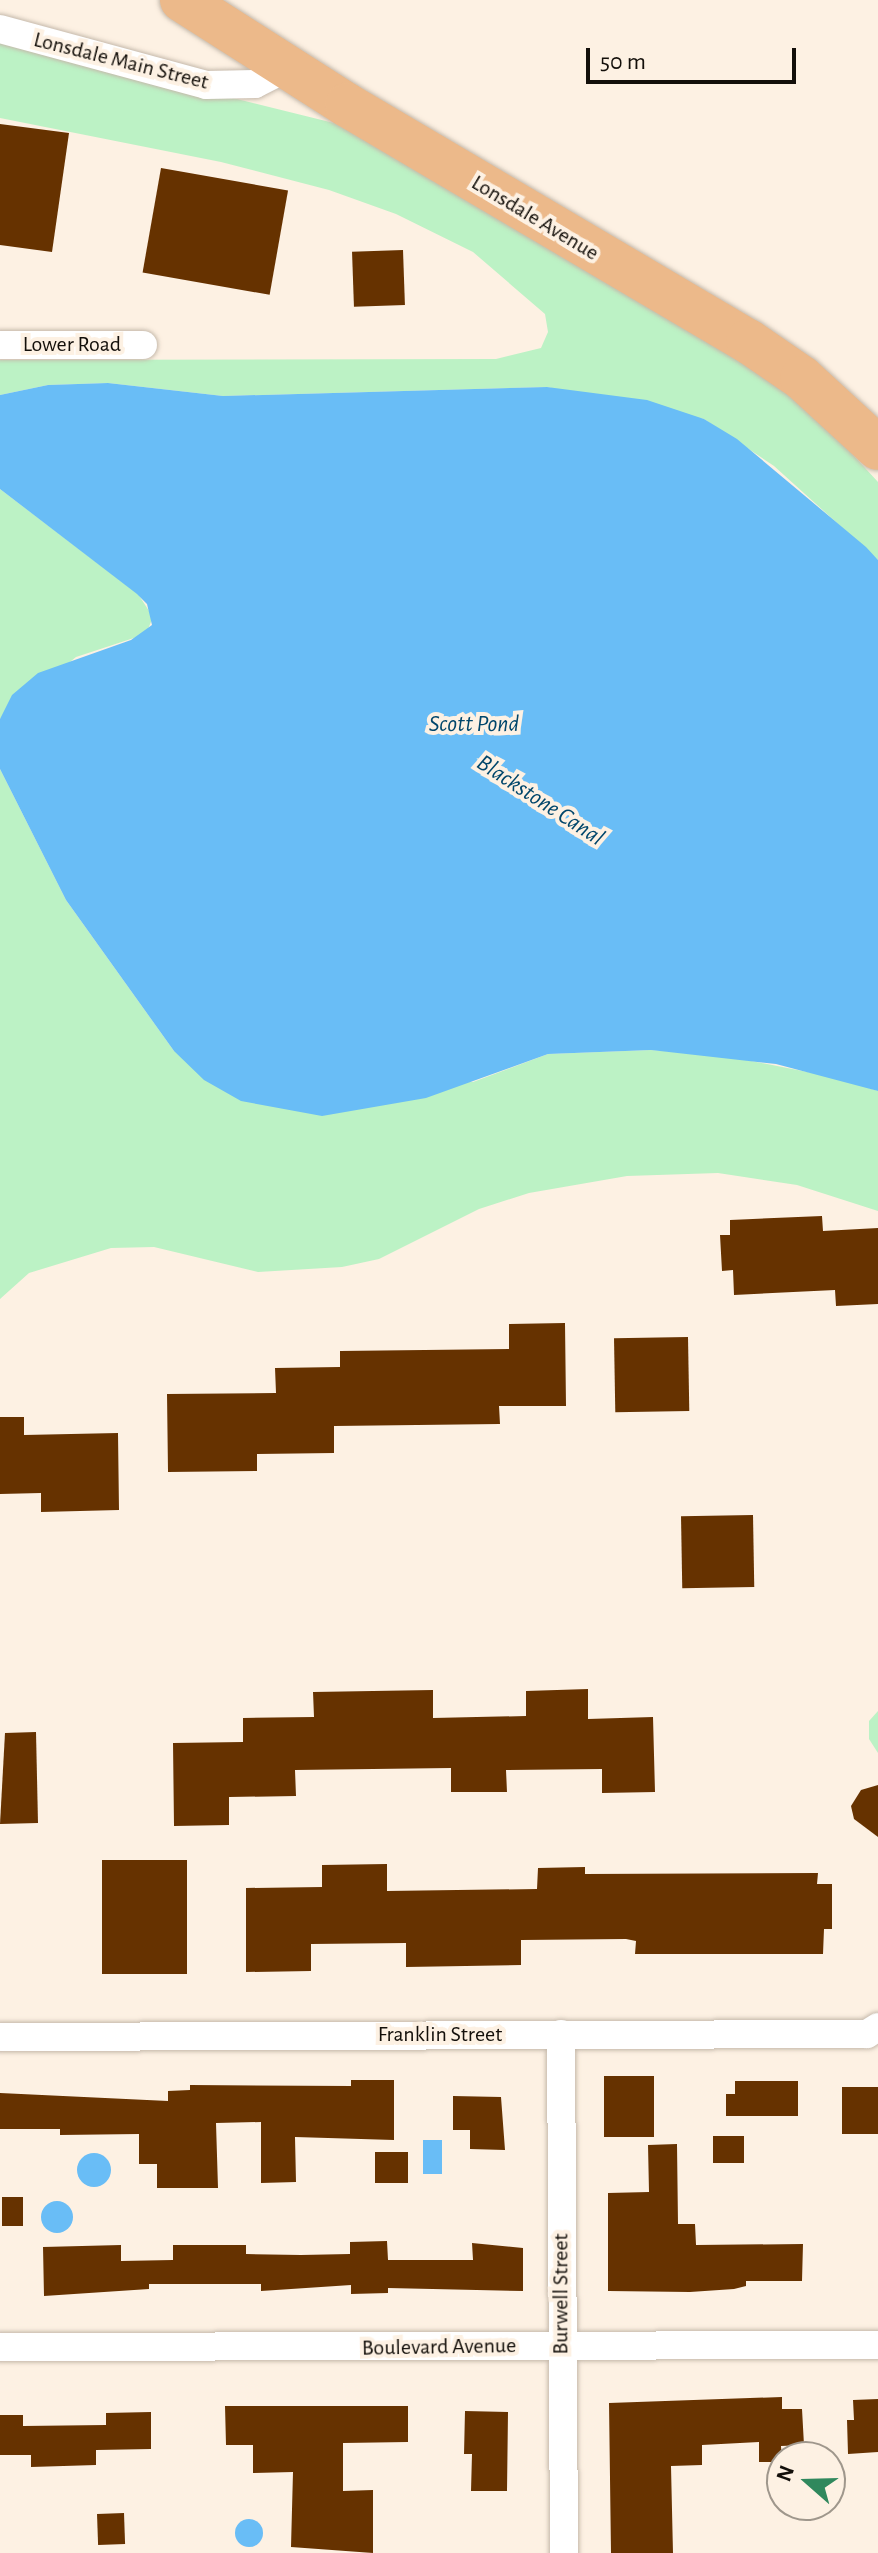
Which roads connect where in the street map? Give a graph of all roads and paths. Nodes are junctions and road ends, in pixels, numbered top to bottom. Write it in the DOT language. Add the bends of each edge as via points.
graph roads {
  1 [pos="182,0"];
  2 [pos="0,29"];
  3 [pos="287,68"];
  4 [pos="0,345"];
  5 [pos="143,345"];
  6 [pos="878,448"];
  7 [pos="878,2027"];
  8 [pos="561,2034"];
  9 [pos="0,2037"];
  10 [pos="878,2345"];
  11 [pos="561,2346"];
  12 [pos="0,2347"];
  13 [pos="564,2553"];
  1 -- 3 [label="main road, Lonsdale Avenue"];
  2 -- 3 [label="street, Lonsdale Main Street" via="206,85 255,84"];
  3 -- 6 [label="main road, Lonsdale Avenue" via="748,341 802,378"];
  4 -- 5 [label="street, Lower Road"];
  7 -- 8 [label="street, Franklin Street" via="867,2034"];
  8 -- 9 [label="street, Franklin Street"];
  8 -- 11 [label="street, Burwell Street"];
  10 -- 11 [label="street, Boulevard Avenue"];
  11 -- 12 [label="street, Boulevard Avenue"];
  11 -- 13 [label="street, Burwell Street"];
}
